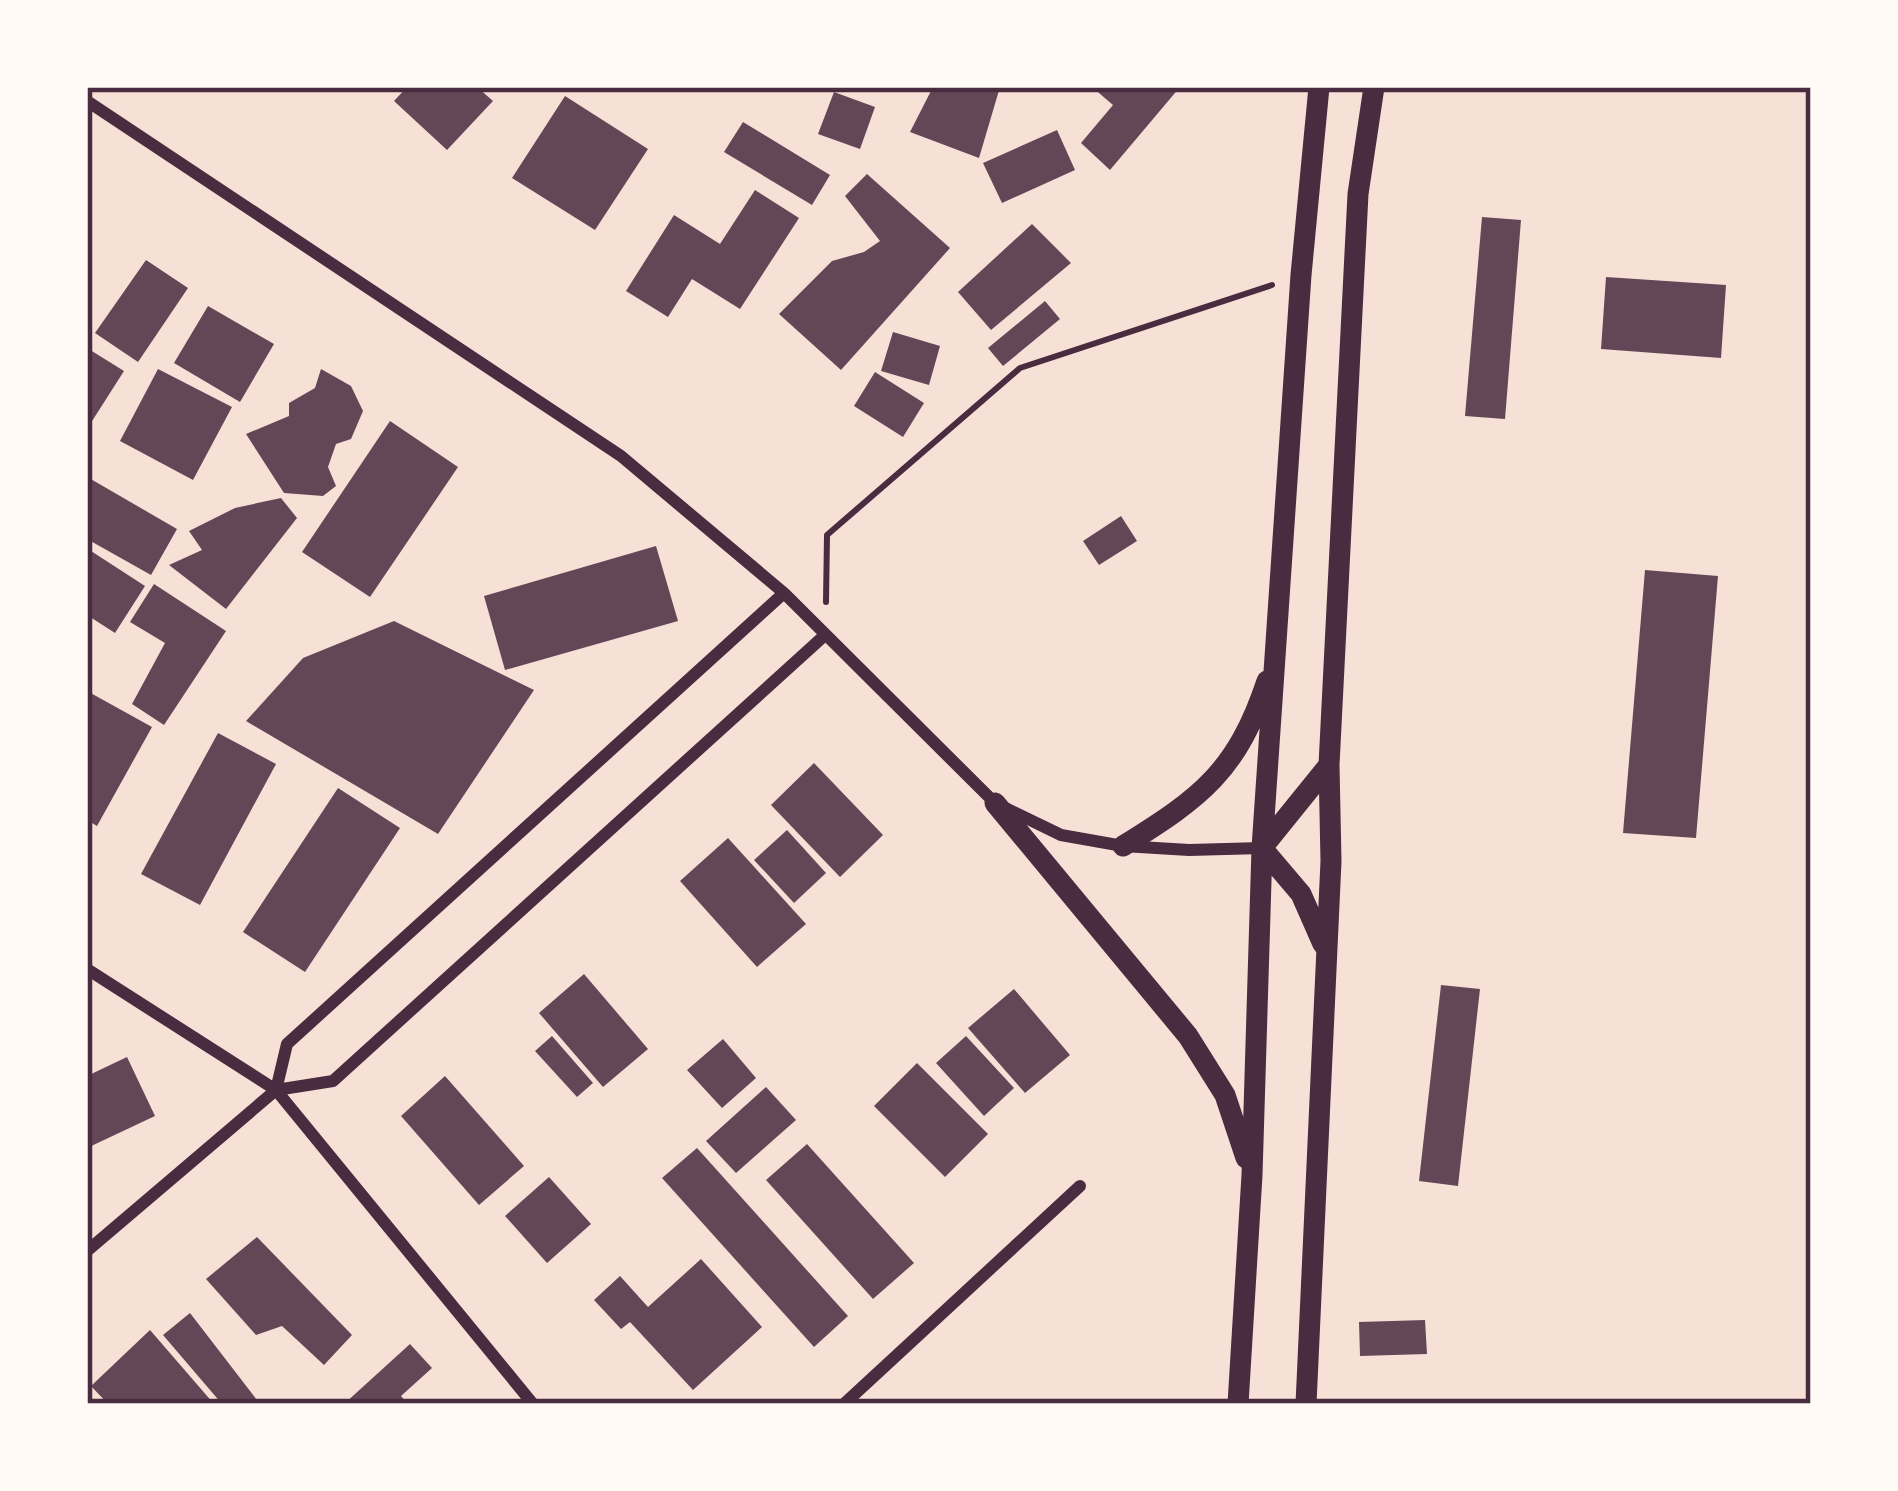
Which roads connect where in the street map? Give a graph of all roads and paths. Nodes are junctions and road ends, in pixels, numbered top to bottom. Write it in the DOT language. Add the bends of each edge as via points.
graph roads {
  1 [pos="1319,87"];
  2 [pos="1375,87"];
  3 [pos="87,100"];
  4 [pos="1301,275"];
  5 [pos="784,593"];
  6 [pos="825,635"];
  7 [pos="1277,649"];
  8 [pos="1329,765"];
  9 [pos="995,803"];
  10 [pos="1123,846"];
  11 [pos="1262,848"];
  12 [pos="1326,950"];
  13 [pos="87,969"];
  14 [pos="276,1090"];
  15 [pos="1252,1175"];
  16 [pos="1080,1186"];
  17 [pos="87,1251"];
  18 [pos="533,1404"];
  19 [pos="844,1404"];
  20 [pos="1238,1404"];
  21 [pos="1306,1404"];
  1 -- 4 [label="street"];
  2 -- 8 [label="street" via="1358,194"];
  3 -- 5 [label="street" via="621,456"];
  4 -- 6 [label="path" via="1020,368 827,536"];
  4 -- 7 [label="street"];
  5 -- 6 [label="street"];
  5 -- 14 [label="street" via="287,1045"];
  6 -- 9 [label="street"];
  6 -- 14 [label="street" via="333,1082"];
  7 -- 10 [label="street" via="1251,729 1214,784"];
  7 -- 11 [label="street"];
  8 -- 11 [label="street"];
  8 -- 12 [label="street"];
  9 -- 10 [label="street" via="1060,836"];
  9 -- 15 [label="street" via="1188,1036 1225,1095"];
  10 -- 11 [label="street"];
  11 -- 12 [label="street" via="1301,894"];
  11 -- 15 [label="street"];
  12 -- 21 [label="street"];
  13 -- 14 [label="street"];
  14 -- 17 [label="street"];
  14 -- 18 [label="street"];
  15 -- 20 [label="street"];
  16 -- 19 [label="street"];
}
